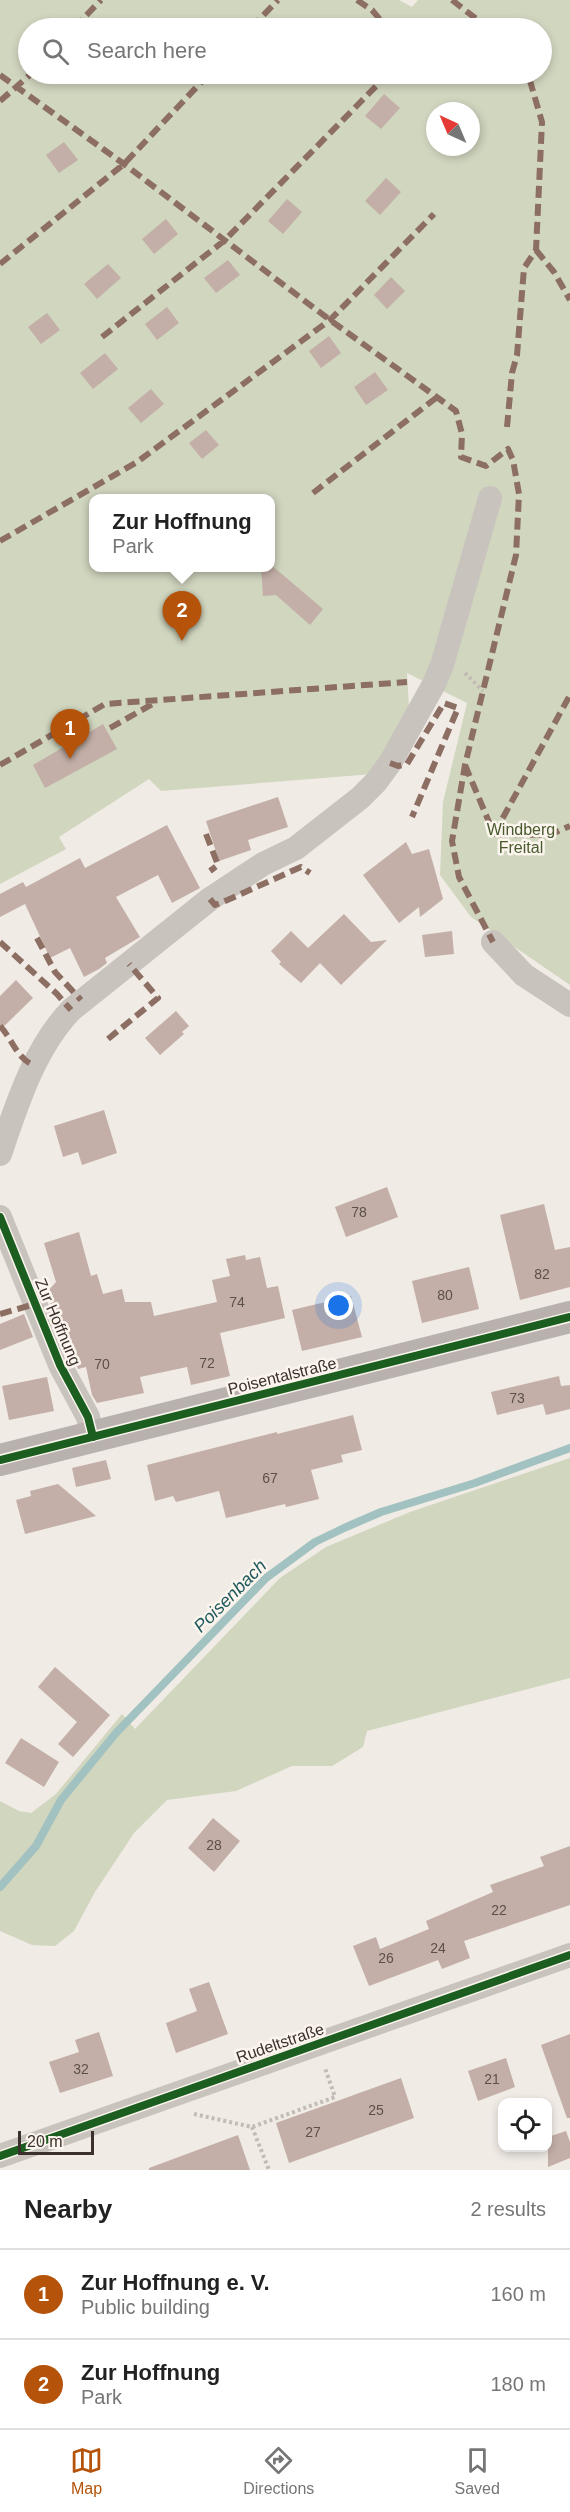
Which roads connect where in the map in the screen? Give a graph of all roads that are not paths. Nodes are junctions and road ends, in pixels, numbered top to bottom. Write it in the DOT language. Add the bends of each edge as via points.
graph roads {
  1 [pos="490,498"];
  2 [pos="493,942"];
  3 [pos="570,1005"];
  4 [pos="0,1154"];
  5 [pos="0,1217"];
  6 [pos="570,1317"];
  7 [pos="93,1437"];
  8 [pos="0,1460"];
  9 [pos="570,1955"];
  10 [pos="0,2156"];
  1 -- 4 [label="street" via="435,684 390,764 360,798 296,848 263,864 210,899 71,1010 54,1029 19,1100"];
  2 -- 3 [label="street" via="524,975"];
  5 -- 7 [label="street, Zur Hoffnung" via="60,1365 88,1417"];
  6 -- 7 [label="main road, Poisentalstraße"];
  7 -- 8 [label="main road, Poisentalstraße"];
  9 -- 10 [label="street, Rudeltstraße"];
}
